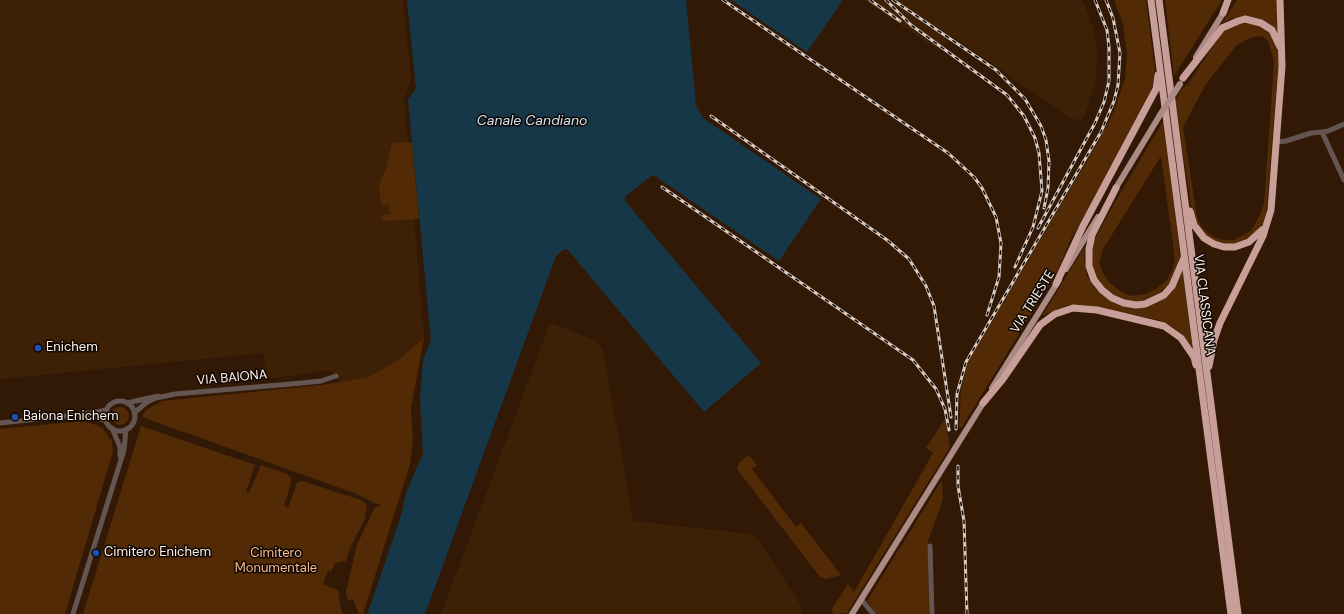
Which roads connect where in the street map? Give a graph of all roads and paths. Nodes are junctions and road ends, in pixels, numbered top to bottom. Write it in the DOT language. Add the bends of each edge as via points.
graph roads {
  1 [pos="1151,0"];
  2 [pos="1159,0"];
  3 [pos="1230,0"];
  4 [pos="1280,0"];
  5 [pos="1223,13"];
  6 [pos="1154,23"];
  7 [pos="1282,58"];
  8 [pos="1182,81"];
  9 [pos="1344,124"];
  10 [pos="1322,132"];
  11 [pos="1276,142"];
  12 [pos="1179,159"];
  13 [pos="1344,180"];
  14 [pos="1116,188"];
  15 [pos="1268,219"];
  16 [pos="1185,256"];
  17 [pos="1056,284"];
  18 [pos="1207,372"];
  19 [pos="336,376"];
  20 [pos="1201,380"];
  21 [pos="175,394"];
  22 [pos="127,403"];
  23 [pos="983,403"];
  24 [pos="107,410"];
  25 [pos="134,413"];
  26 [pos="85,414"];
  27 [pos="106,421"];
  28 [pos="0,423"];
  29 [pos="112,428"];
  30 [pos="126,429"];
  31 [pos="121,459"];
  32 [pos="930,546"];
  33 [pos="861,599"];
  34 [pos="73,614"];
  35 [pos="852,614"];
  36 [pos="873,614"];
  37 [pos="932,614"];
  38 [pos="1231,614"];
  39 [pos="1238,614"];
  1 -- 6 [label="highway, VIA CLASSICANA"];
  2 -- 12 [label="highway, VIA CLASSICANA"];
  3 -- 5 [label="highway"];
  4 -- 7 [label="highway"];
  5 -- 8 [label="main road, VIA TRIESTE"];
  6 -- 16 [label="highway, VIA CLASSICANA"];
  6 -- 17 [label="highway" via="1158,80 1156,89 1083,226"];
  7 -- 8 [label="highway" via="1278,40 1272,30 1261,23 1238,20 1222,28"];
  7 -- 11 [label="highway"];
  8 -- 14 [label="main road, VIA TRIESTE, bridge"];
  9 -- 10 [label="street"];
  10 -- 11 [label="street"];
  10 -- 13 [label="street"];
  11 -- 15 [label="highway"];
  12 -- 15 [label="highway" via="1190,215 1204,238 1224,247 1235,247 1257,237"];
  12 -- 18 [label="highway, VIA CLASSICANA"];
  14 -- 16 [label="highway" via="1092,235 1089,250 1089,266 1094,280 1102,290 1124,303 1145,304 1164,295 1172,286"];
  14 -- 17 [label="main road, VIA TRIESTE"];
  15 -- 18 [label="highway" via="1220,323"];
  16 -- 20 [label="highway, VIA CLASSICANA"];
  17 -- 23 [label="main road, VIA TRIESTE"];
  18 -- 39 [label="highway, VIA CLASSICANA"];
  19 -- 21 [label="street, VIA BAIONA" via="321,381"];
  20 -- 23 [label="highway" via="1194,357 1187,345 1170,330 1146,321 1072,308 1056,314 1040,325"];
  20 -- 38 [label="highway, VIA CLASSICANA"];
  21 -- 22 [label="street" via="152,396"];
  21 -- 25 [label="street, VIA BAIONA" via="147,402"];
  22 -- 24 [label="street" via="113,403"];
  22 -- 25 [label="street"];
  23 -- 33 [label="main road, VIA TRIESTE"];
  24 -- 26 [label="street"];
  24 -- 27 [label="street"];
  25 -- 30 [label="street" via="132,424"];
  26 -- 27 [label="street"];
  26 -- 28 [label="street"];
  27 -- 29 [label="street"];
  29 -- 30 [label="street"];
  29 -- 31 [label="street" via="120,447"];
  30 -- 31 [label="street"];
  31 -- 34 [label="street"];
  32 -- 37 [label="street"];
  33 -- 35 [label="main road, VIA TRIESTE"];
  33 -- 36 [label="street"];
}
